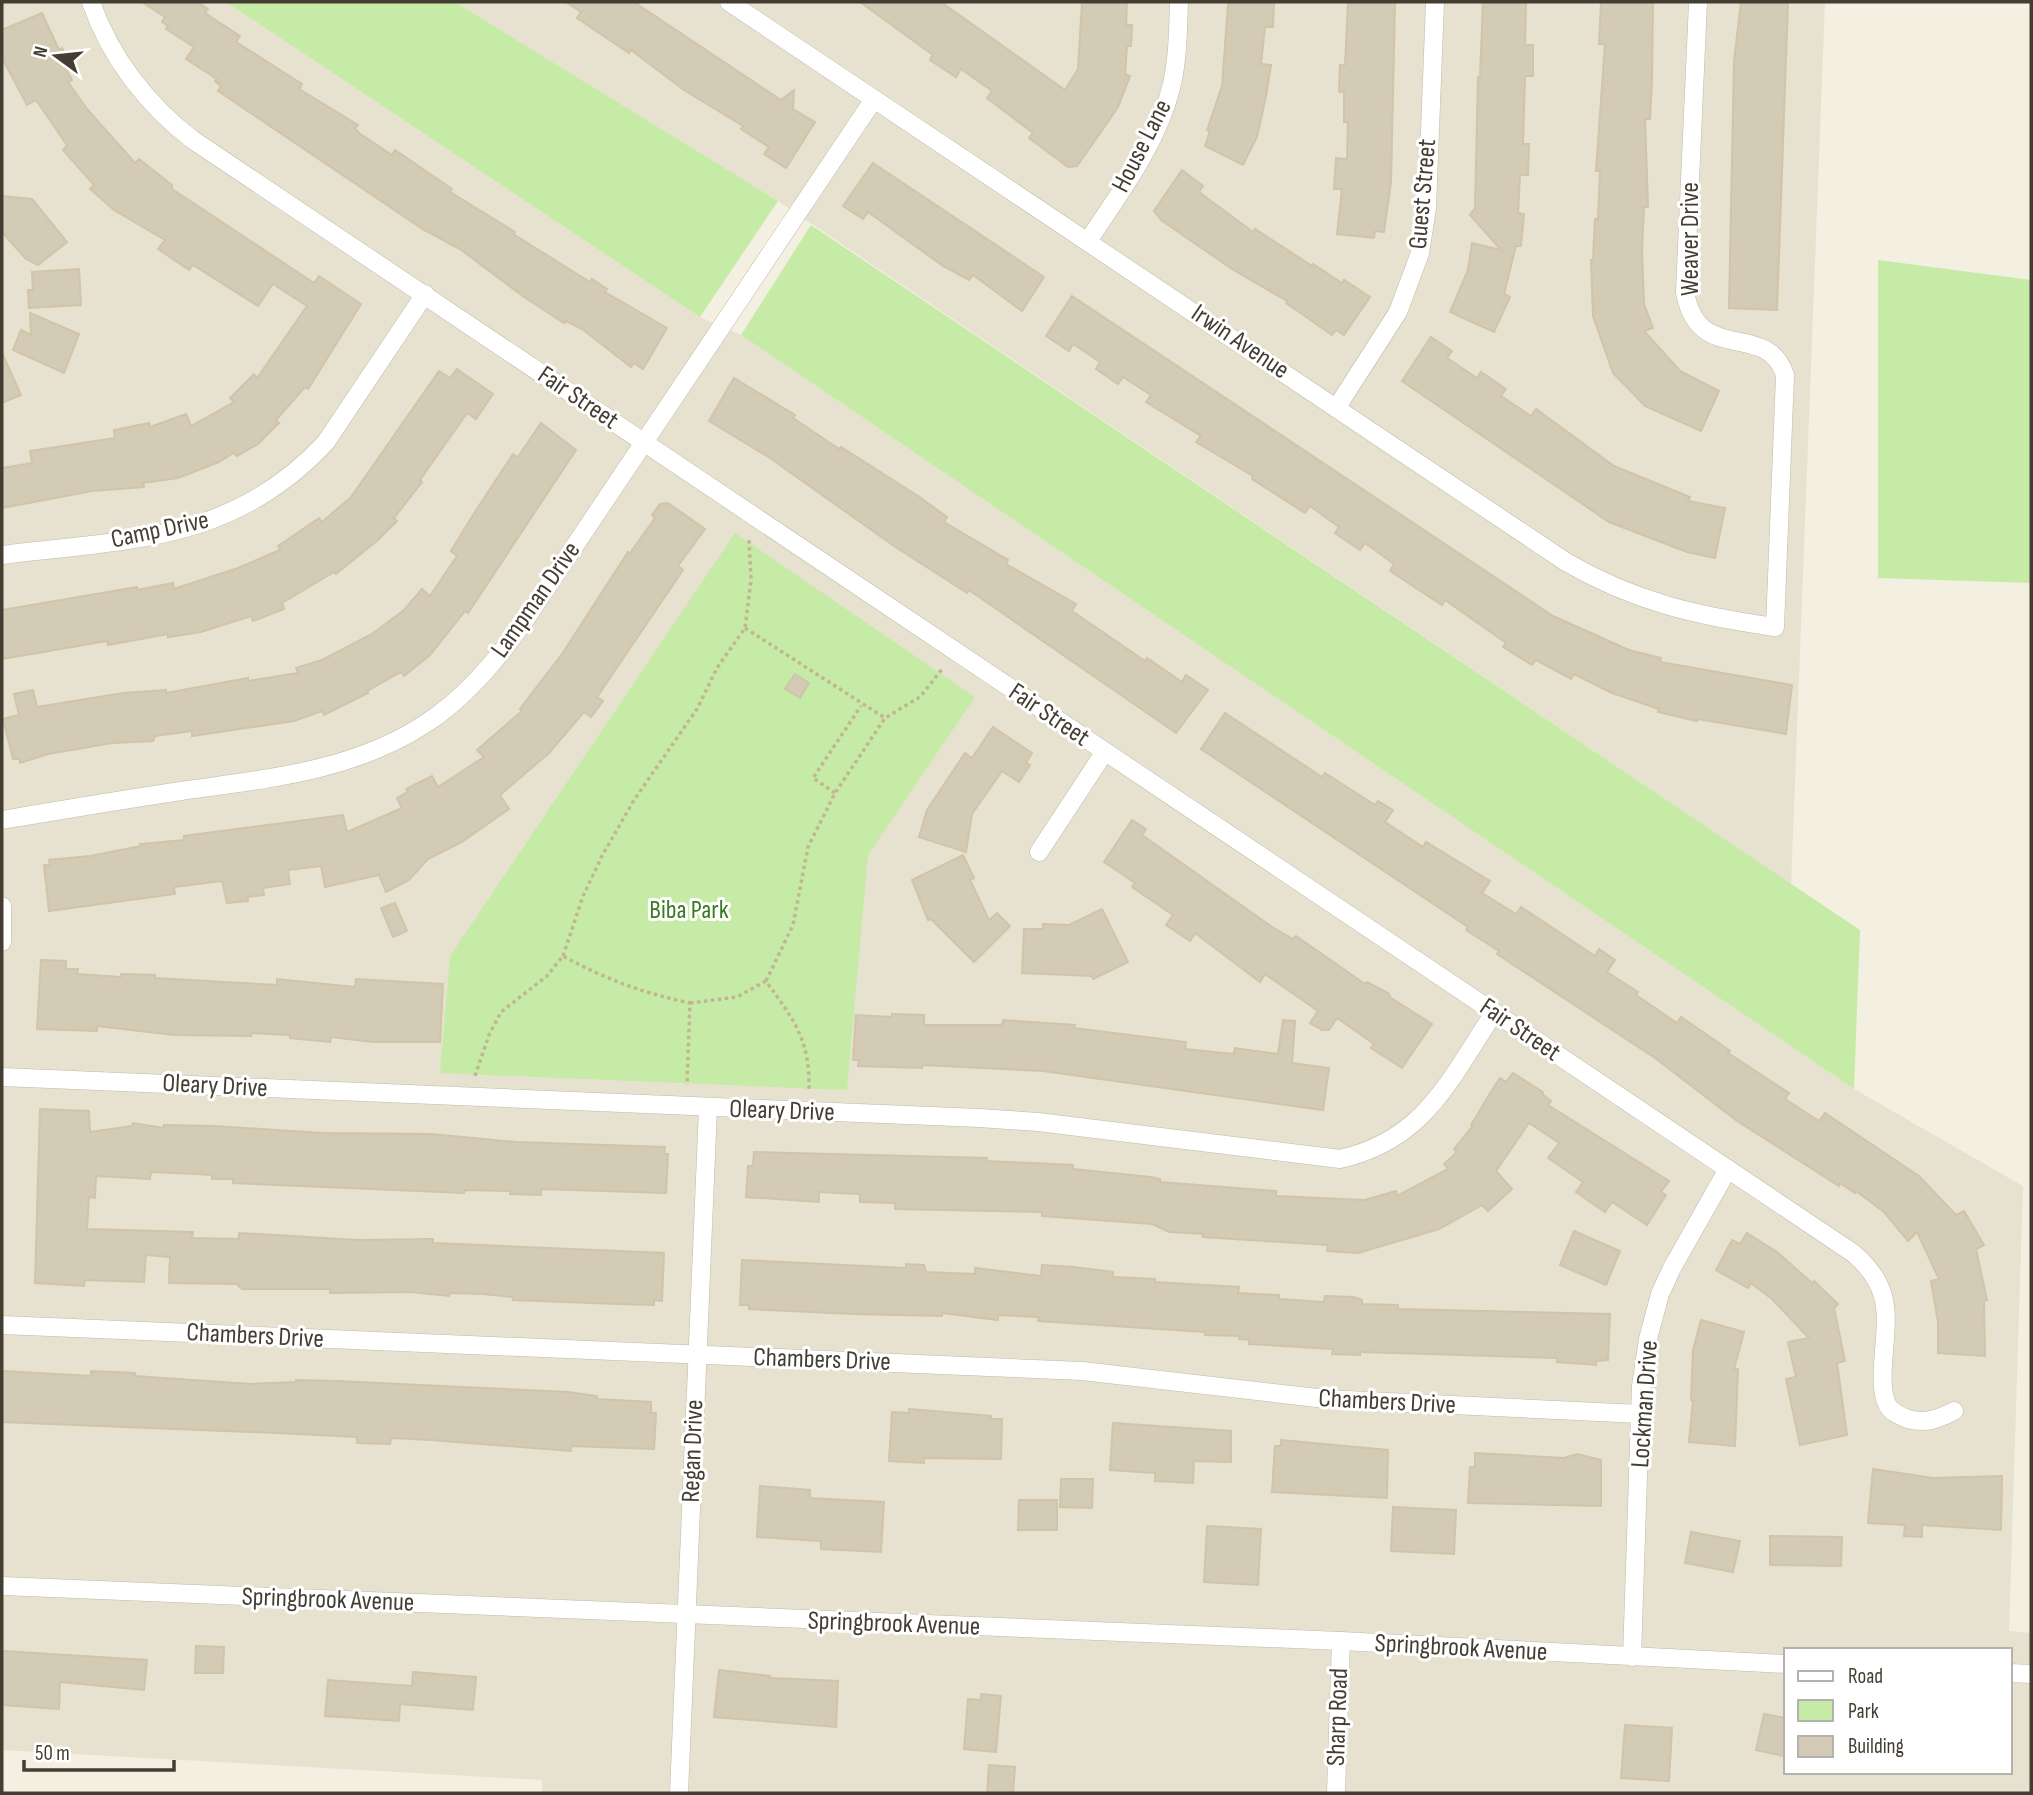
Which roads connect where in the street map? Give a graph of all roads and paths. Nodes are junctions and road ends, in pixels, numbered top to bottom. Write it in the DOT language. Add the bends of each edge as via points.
graph roads {
  1 [pos="91,2"];
  2 [pos="729,2"];
  3 [pos="1179,2"];
  4 [pos="1435,2"];
  5 [pos="1698,2"];
  6 [pos="874,99"];
  7 [pos="1088,241"];
  8 [pos="425,295"];
  9 [pos="1337,407"];
  10 [pos="644,443"];
  11 [pos="749,539"];
  12 [pos="2,555"];
  13 [pos="1776,626"];
  14 [pos="744,628"];
  15 [pos="943,668"];
  16 [pos="862,705"];
  17 [pos="885,718"];
  18 [pos="1104,752"];
  19 [pos="835,793"];
  20 [pos="2,820"];
  21 [pos="1040,852"];
  22 [pos="2,906"];
  23 [pos="2,942"];
  24 [pos="563,956"];
  25 [pos="766,981"];
  26 [pos="690,1003"];
  27 [pos="1494,1013"];
  28 [pos="475,1076"];
  29 [pos="2,1077"];
  30 [pos="687,1085"];
  31 [pos="809,1091"];
  32 [pos="708,1108"];
  33 [pos="1728,1169"];
  34 [pos="2,1325"];
  35 [pos="696,1355"];
  36 [pos="1954,1411"];
  37 [pos="1640,1413"];
  38 [pos="2,1586"];
  39 [pos="686,1616"];
  40 [pos="1340,1642"];
  41 [pos="1632,1657"];
  42 [pos="1784,1664"];
  43 [pos="2012,1673"];
  44 [pos="2031,1674"];
  45 [pos="679,1793"];
  46 [pos="1336,1793"];
  1 -- 8 [label="street, Fair Street" via="107,40 167,119"];
  2 -- 6 [label="street, Irwin Avenue"];
  3 -- 7 [label="street, House Lane" via="1177,60 1163,114"];
  4 -- 9 [label="street, Guest Street" via="1427,208 1420,253 1398,312"];
  5 -- 13 [label="street, Weaver Drive" via="1685,292 1700,327 1727,341 1760,346 1776,358 1785,375"];
  6 -- 7 [label="street, Irwin Avenue"];
  6 -- 10 [label="street, Lampman Drive"];
  7 -- 9 [label="street, Irwin Avenue"];
  8 -- 10 [label="street, Fair Street"];
  8 -- 12 [label="street, Camp Drive" via="326,442 267,495 207,524 168,534"];
  9 -- 13 [label="street, Irwin Avenue" via="1586,573 1679,611"];
  10 -- 18 [label="street, Fair Street"];
  10 -- 20 [label="street, Lampman Drive" via="498,658 450,706 400,739 353,760 303,773"];
  11 -- 14 [label="path" via="751,580"];
  14 -- 16 [label="path"];
  14 -- 24 [label="path" via="602,856 583,895"];
  15 -- 17 [label="path" via="920,697"];
  16 -- 17 [label="path"];
  16 -- 19 [label="path" via="813,778"];
  17 -- 19 [label="path"];
  18 -- 21 [label="street"];
  18 -- 27 [label="street, Fair Street"];
  19 -- 25 [label="path" via="808,847 793,925"];
  22 -- 23 [label="street"];
  24 -- 26 [label="path" via="640,992"];
  24 -- 28 [label="path" via="547,976 501,1012"];
  25 -- 26 [label="path" via="737,998"];
  25 -- 31 [label="path" via="798,1027 809,1059"];
  26 -- 30 [label="path"];
  27 -- 32 [label="street, Oleary Drive" via="1416,1123 1384,1145 1340,1158 1038,1122"];
  27 -- 33 [label="street, Fair Street"];
  29 -- 32 [label="street, Oleary Drive"];
  32 -- 35 [label="street, Regan Drive"];
  33 -- 36 [label="street, Fair Street" via="1853,1253 1872,1272 1887,1316 1887,1406 1915,1421 1931,1422"];
  33 -- 37 [label="street, Lockman Drive" via="1660,1294 1648,1339"];
  34 -- 35 [label="street, Chambers Drive"];
  35 -- 37 [label="street, Chambers Drive" via="1082,1371 1326,1399"];
  35 -- 39 [label="street, Regan Drive"];
  37 -- 41 [label="street, Lockman Drive"];
  38 -- 39 [label="street, Springbrook Avenue"];
  39 -- 40 [label="street, Springbrook Avenue"];
  39 -- 45 [label="street, Regan Drive"];
  40 -- 41 [label="street, Springbrook Avenue"];
  40 -- 46 [label="street, Sharp Road"];
  41 -- 42 [label="street, Springbrook Avenue"];
  43 -- 44 [label="street"];
}
